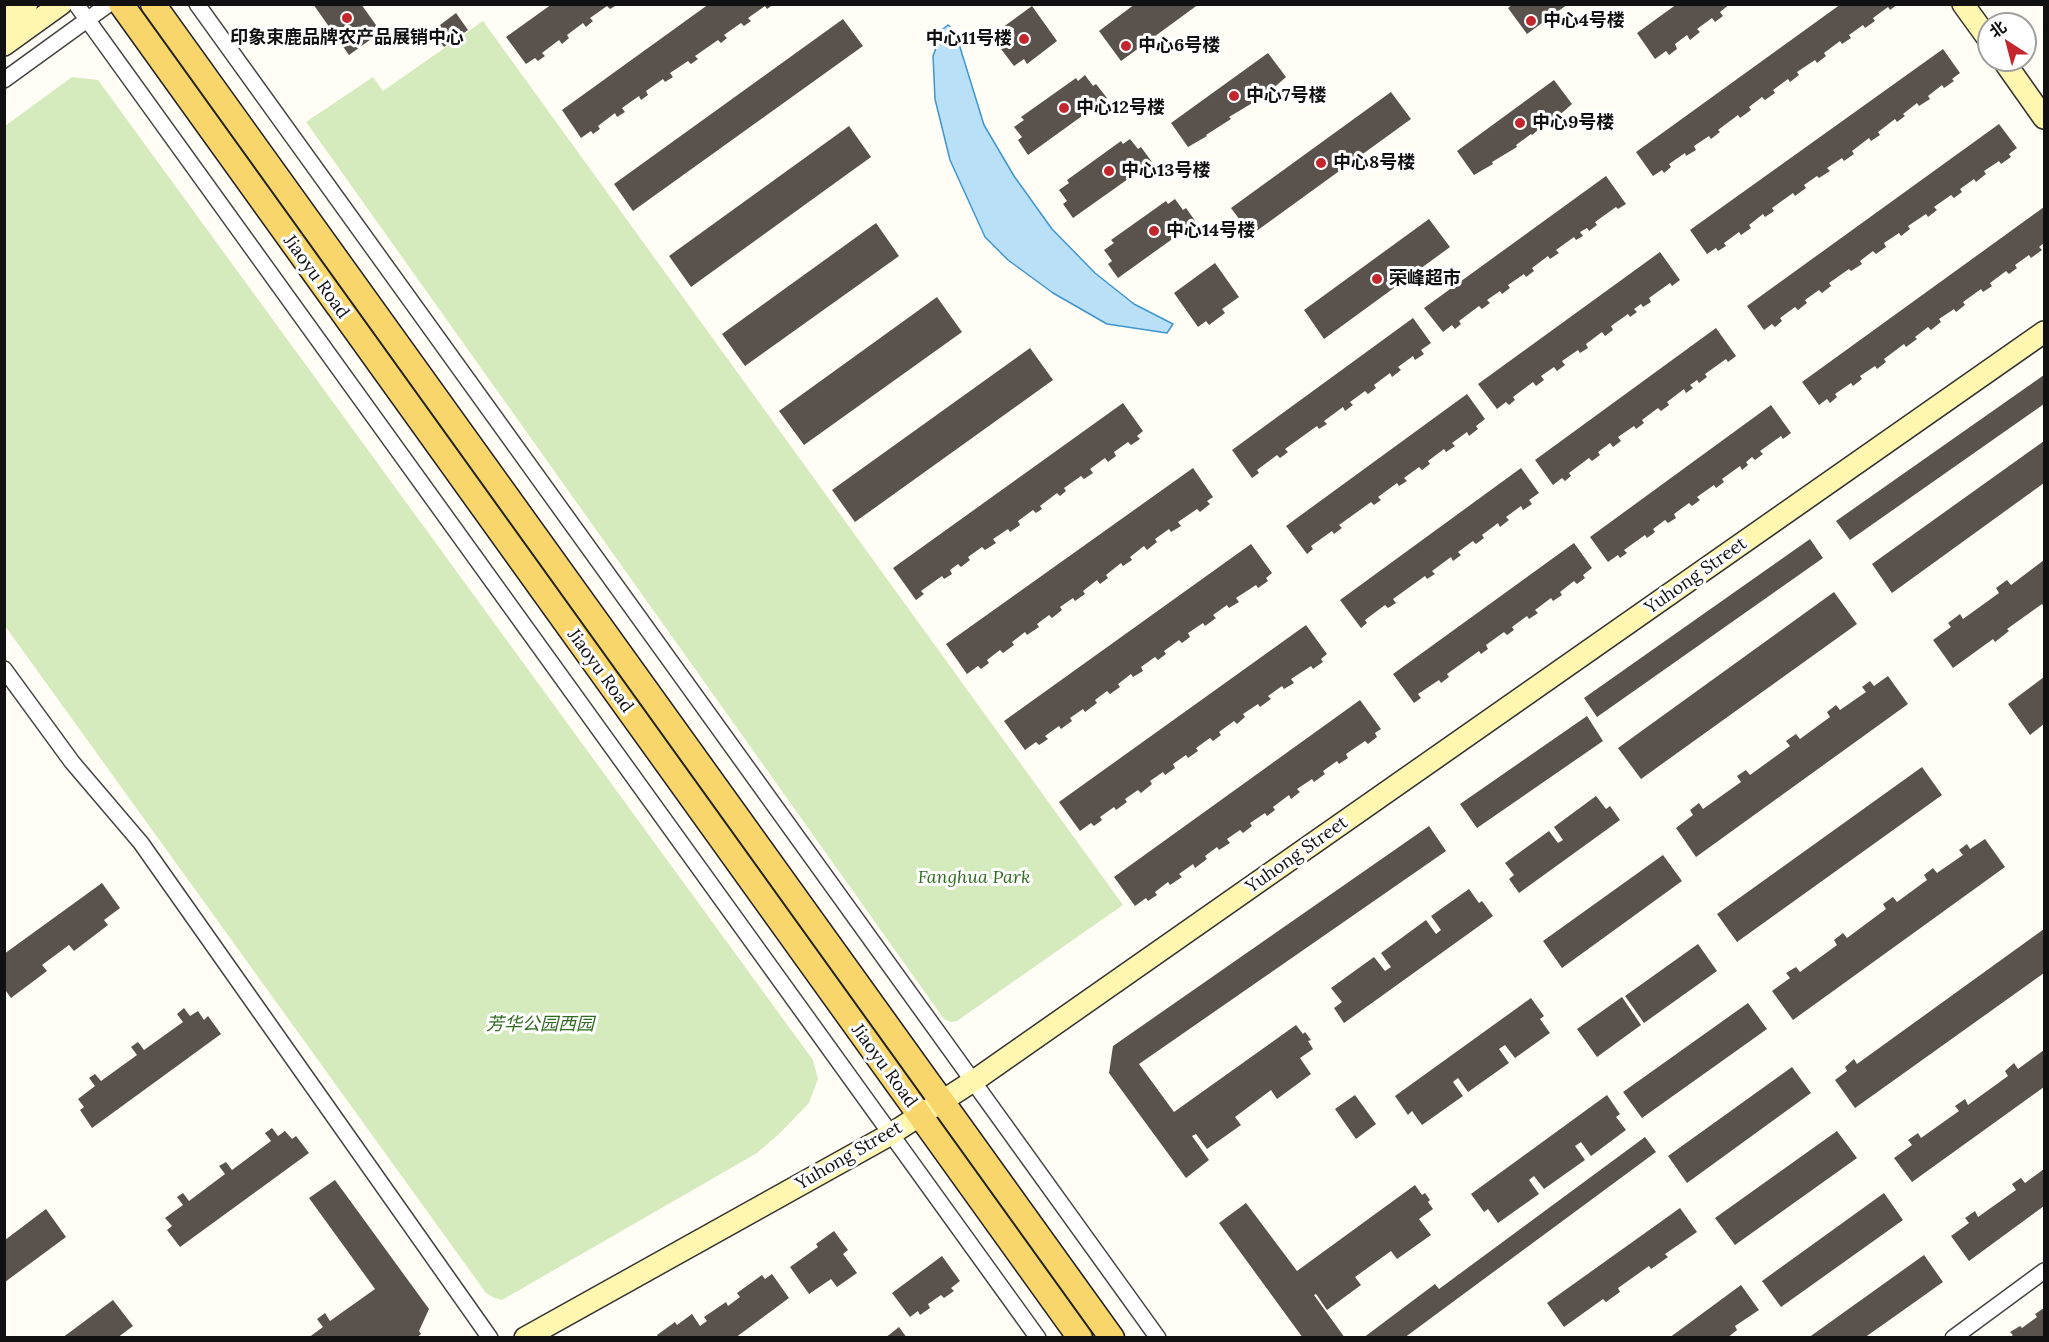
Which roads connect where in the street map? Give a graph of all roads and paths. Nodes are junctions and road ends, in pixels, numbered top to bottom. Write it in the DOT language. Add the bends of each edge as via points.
graph roads {
  1 [pos="27,4"];
  2 [pos="61,4"];
  3 [pos="76,4"];
  4 [pos="109,4"];
  5 [pos="121,4"];
  6 [pos="153,4"];
  7 [pos="197,4"];
  8 [pos="1963,4"];
  9 [pos="88,20"];
  10 [pos="4,21"];
  11 [pos="1977,23"];
  12 [pos="4,45"];
  13 [pos="2012,72"];
  14 [pos="4,80"];
  15 [pos="2044,117"];
  16 [pos="2044,332"];
  17 [pos="4,669"];
  18 [pos="973,1081"];
  19 [pos="942,1101"];
  20 [pos="920,1115"];
  21 [pos="891,1134"];
  22 [pos="2044,1271"];
  23 [pos="490,1338"];
  24 [pos="525,1338"];
  25 [pos="1038,1338"];
  26 [pos="1080,1338"];
  27 [pos="1112,1338"];
  28 [pos="1158,1338"];
  29 [pos="1953,1338"];
  1 -- 10 [label="street"];
  2 -- 12 [label="street"];
  3 -- 9 [label="street"];
  4 -- 9 [label="street"];
  5 -- 20 [label="main road, Jiaoyu Road"];
  6 -- 19 [label="main road, Jiaoyu Road"];
  7 -- 18 [label="street"];
  8 -- 11 [label="street"];
  9 -- 14 [label="street"];
  9 -- 21 [label="street"];
  13 -- 15 [label="street"];
  16 -- 18 [label="street, Yuhong Street"];
  17 -- 23 [label="street" via="72,762 141,843"];
  18 -- 19 [label="street, Yuhong Street"];
  18 -- 28 [label="street"];
  19 -- 20 [label="street, Yuhong Street"];
  19 -- 27 [label="main road, Jiaoyu Road"];
  20 -- 21 [label="street, Yuhong Street"];
  20 -- 26 [label="main road, Jiaoyu Road"];
  21 -- 24 [label="street, Yuhong Street"];
  21 -- 25 [label="street"];
  22 -- 29 [label="street"];
}
